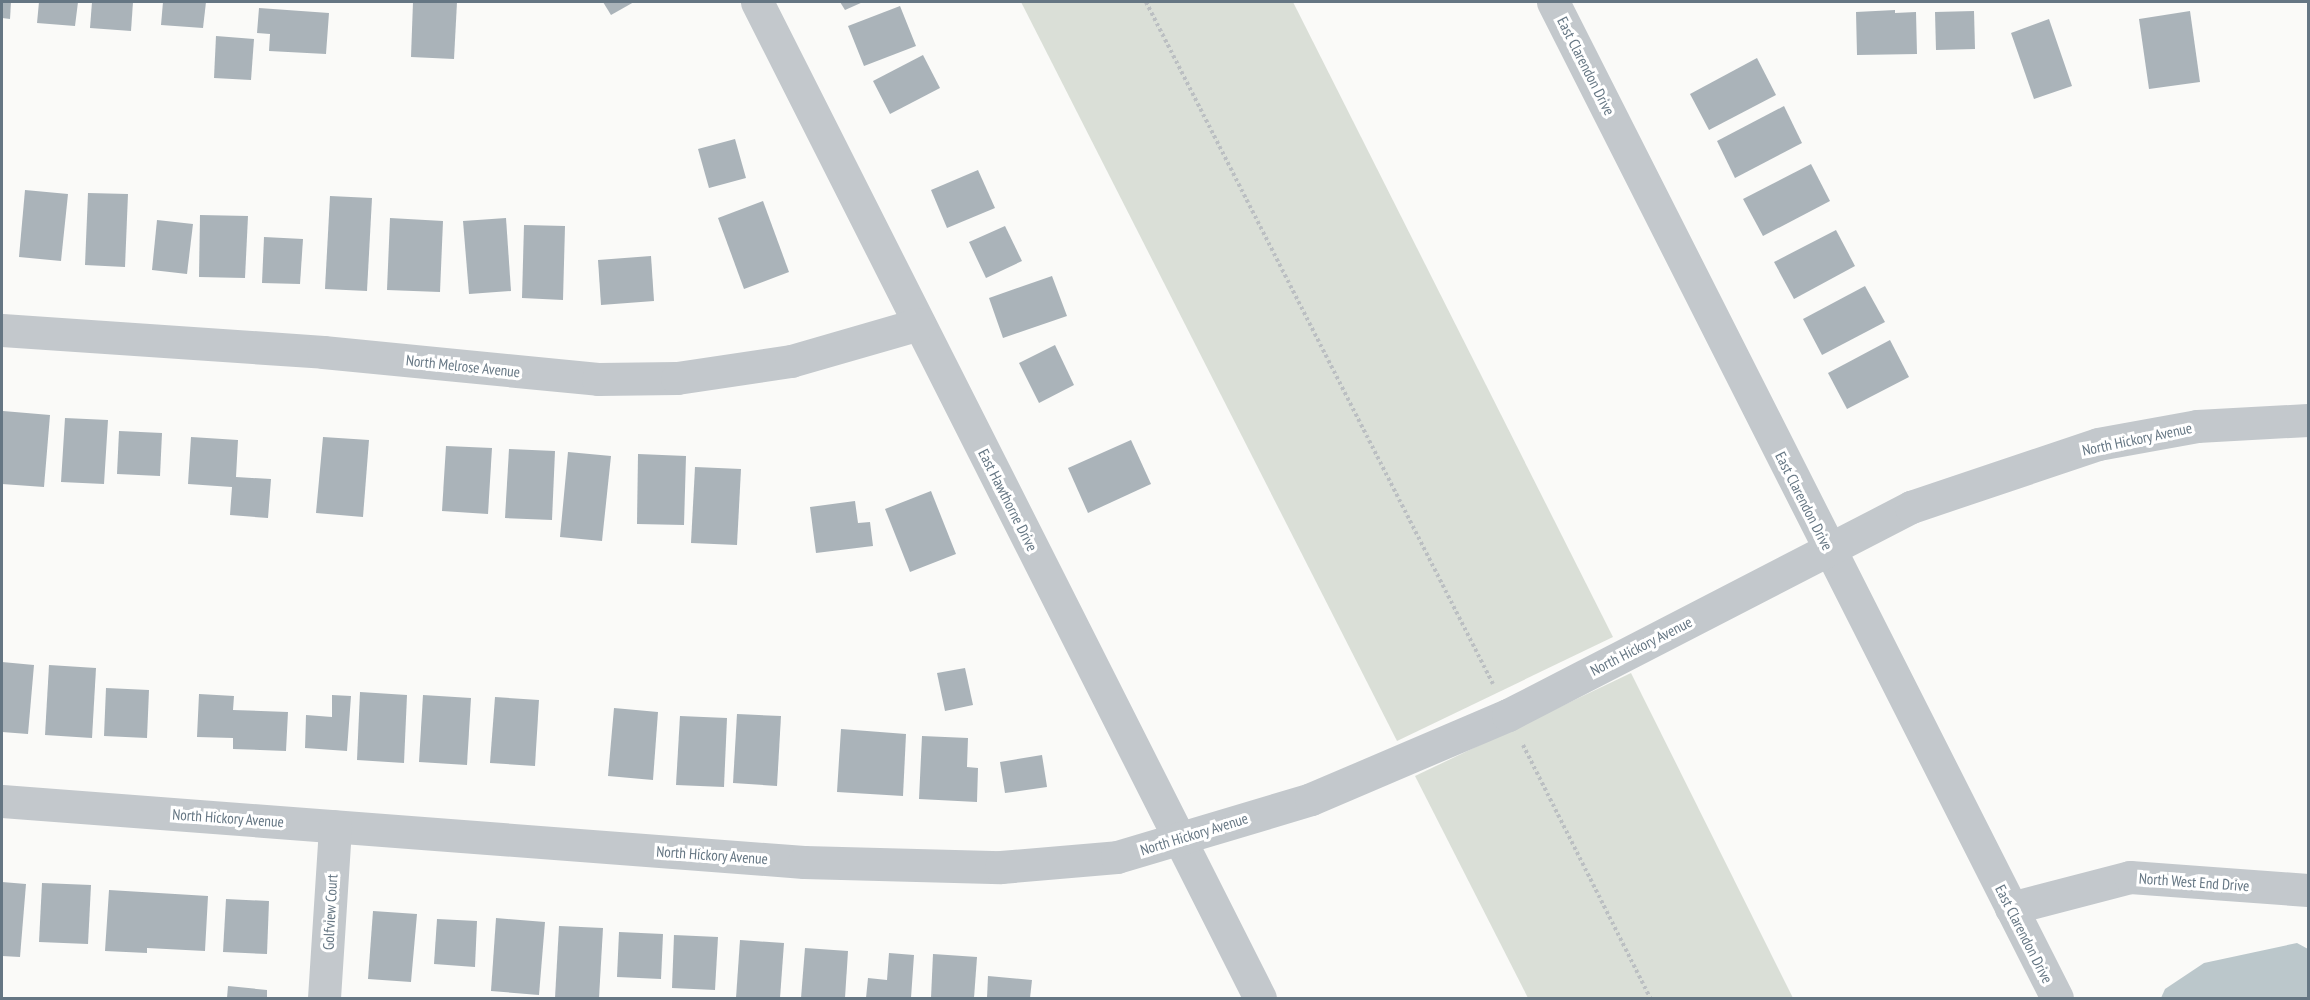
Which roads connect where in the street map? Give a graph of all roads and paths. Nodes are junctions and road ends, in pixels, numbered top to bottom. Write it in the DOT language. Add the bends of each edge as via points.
graph roads {
  1 [pos="757,2"];
  2 [pos="1146,2"];
  3 [pos="1553,2"];
  4 [pos="919,324"];
  5 [pos="2,330"];
  6 [pos="2308,420"];
  7 [pos="1828,549"];
  8 [pos="1494,686"];
  9 [pos="1521,742"];
  10 [pos="2,801"];
  11 [pos="335,826"];
  12 [pos="1179,838"];
  13 [pos="2308,890"];
  14 [pos="2011,908"];
  15 [pos="324,999"];
  16 [pos="1260,999"];
  17 [pos="1650,999"];
  18 [pos="2057,999"];
  1 -- 4 [label="street, East Hawthorne Drive"];
  2 -- 8 [label="path"];
  3 -- 7 [label="street, East Clarendon Drive"];
  4 -- 5 [label="street, North Melrose Avenue" via="791,361 677,378 598,379 323,352"];
  4 -- 12 [label="street, East Hawthorne Drive"];
  6 -- 7 [label="street, North Hickory Avenue" via="2197,426 2098,444 1911,507"];
  7 -- 12 [label="street, North Hickory Avenue" via="1508,715 1311,799"];
  7 -- 14 [label="street, East Clarendon Drive"];
  9 -- 17 [label="path"];
  10 -- 11 [label="street, North Hickory Avenue"];
  11 -- 12 [label="street, North Hickory Avenue" via="804,862 1000,867 1117,857"];
  11 -- 15 [label="street, Golfview Court"];
  12 -- 16 [label="street, East Hawthorne Drive"];
  13 -- 14 [label="street, North West End Drive" via="2130,877"];
  14 -- 18 [label="street, East Clarendon Drive"];
}
